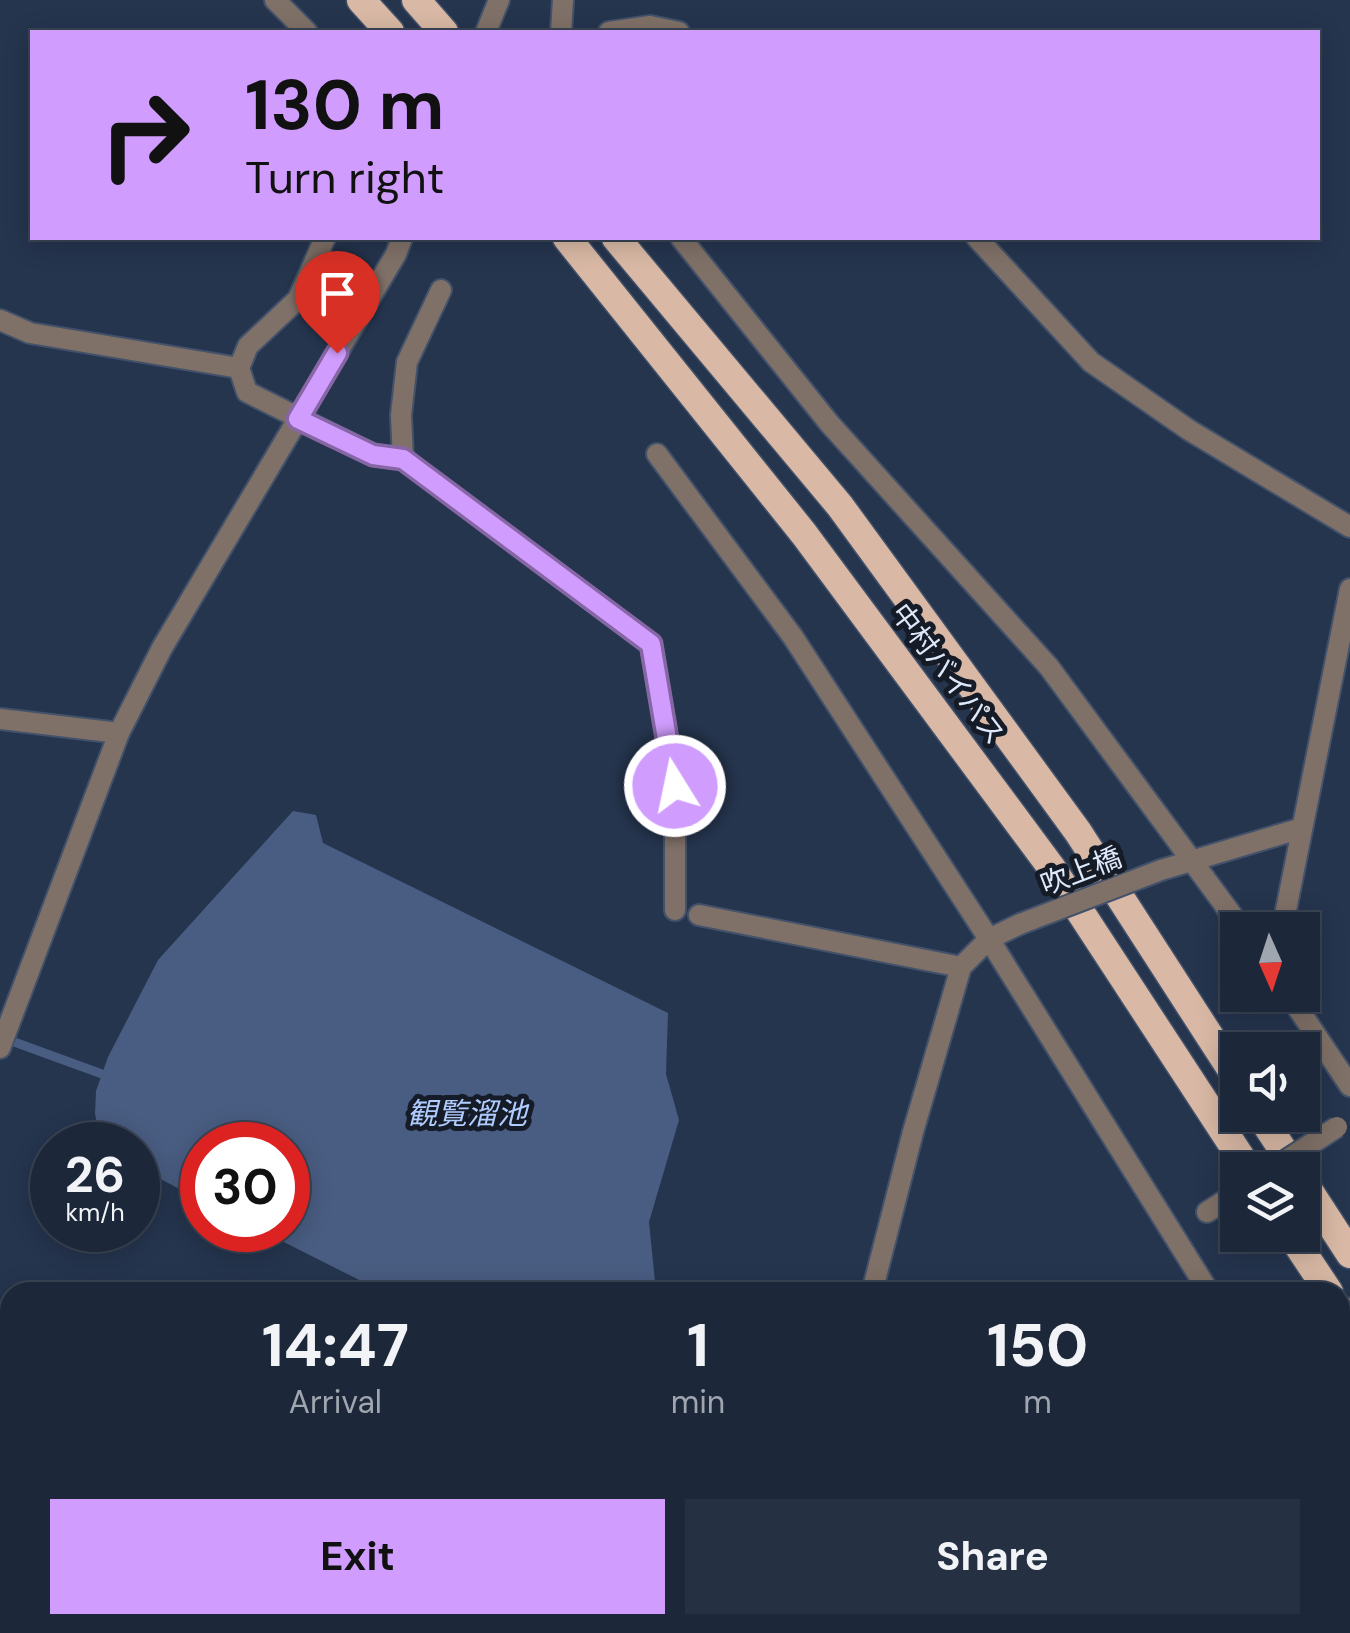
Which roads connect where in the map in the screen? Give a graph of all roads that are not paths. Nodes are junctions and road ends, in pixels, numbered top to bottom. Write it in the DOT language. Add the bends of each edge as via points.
graph roads {
  1 [pos="275,0"];
  2 [pos="361,0"];
  3 [pos="416,0"];
  4 [pos="499,0"];
  5 [pos="563,0"];
  6 [pos="305,30"];
  7 [pos="388,30"];
  8 [pos="442,30"];
  9 [pos="487,30"];
  10 [pos="561,30"];
  11 [pos="623,30"];
  12 [pos="669,30"];
  13 [pos="324,240"];
  14 [pos="401,240"];
  15 [pos="569,240"];
  16 [pos="618,240"];
  17 [pos="684,240"];
  18 [pos="979,240"];
  19 [pos="441,290"];
  20 [pos="0,320"];
  21 [pos="238,368"];
  22 [pos="298,419"];
  23 [pos="657,454"];
  24 [pos="403,459"];
  25 [pos="1350,527"];
  26 [pos="1350,589"];
  27 [pos="0,719"];
  28 [pos="119,734"];
  29 [pos="1302,828"];
  30 [pos="1191,859"];
  31 [pos="675,910"];
  32 [pos="1229,912"];
  33 [pos="1286,912"];
  34 [pos="698,915"];
  35 [pos="989,939"];
  36 [pos="961,967"];
  37 [pos="1300,1012"];
  38 [pos="0,1047"];
  39 [pos="1220,1052"];
  40 [pos="1350,1086"];
  41 [pos="1337,1126"];
  42 [pos="1237,1152"];
  43 [pos="1298,1152"];
  44 [pos="1220,1204"];
  45 [pos="1320,1208"];
  46 [pos="1207,1212"];
  47 [pos="1303,1252"];
  48 [pos="1350,1254"];
  49 [pos="874,1282"];
  50 [pos="1203,1282"];
  51 [pos="1323,1282"];
  1 -- 6 [label="street"];
  2 -- 7 [label="highway"];
  3 -- 8 [label="highway"];
  4 -- 9 [label="street"];
  5 -- 10 [label="street"];
  11 -- 12 [label="street"];
  13 -- 21 [label="street" via="298,299 248,346"];
  14 -- 22 [label="street"];
  15 -- 42 [label="highway, 中村バイパス" via="804,534 1051,867"];
  16 -- 39 [label="highway, 中村バイパス" via="840,506 1078,832"];
  17 -- 30 [label="street" via="830,423 1049,667"];
  18 -- 25 [label="street" via="1091,362"];
  19 -- 24 [label="street" via="407,362"];
  20 -- 21 [label="street" via="30,333"];
  21 -- 22 [label="street" via="247,392"];
  22 -- 24 [label="street" via="373,455"];
  22 -- 28 [label="street" via="162,648"];
  23 -- 35 [label="street" via="794,636"];
  24 -- 31 [label="street" via="651,644 675,786"];
  26 -- 29 [label="street"];
  27 -- 28 [label="street"];
  28 -- 38 [label="street"];
  29 -- 30 [label="street, 吹上橋"];
  29 -- 33 [label="street"];
  30 -- 32 [label="street"];
  30 -- 35 [label="street, 吹上橋, bridge"];
  34 -- 36 [label="street"];
  35 -- 36 [label="street, 吹上橋"];
  35 -- 50 [label="street"];
  36 -- 49 [label="street"];
  37 -- 40 [label="street"];
  41 -- 43 [label="street, bridge"];
  44 -- 46 [label="street"];
  45 -- 48 [label="highway"];
  47 -- 51 [label="highway"];
}
